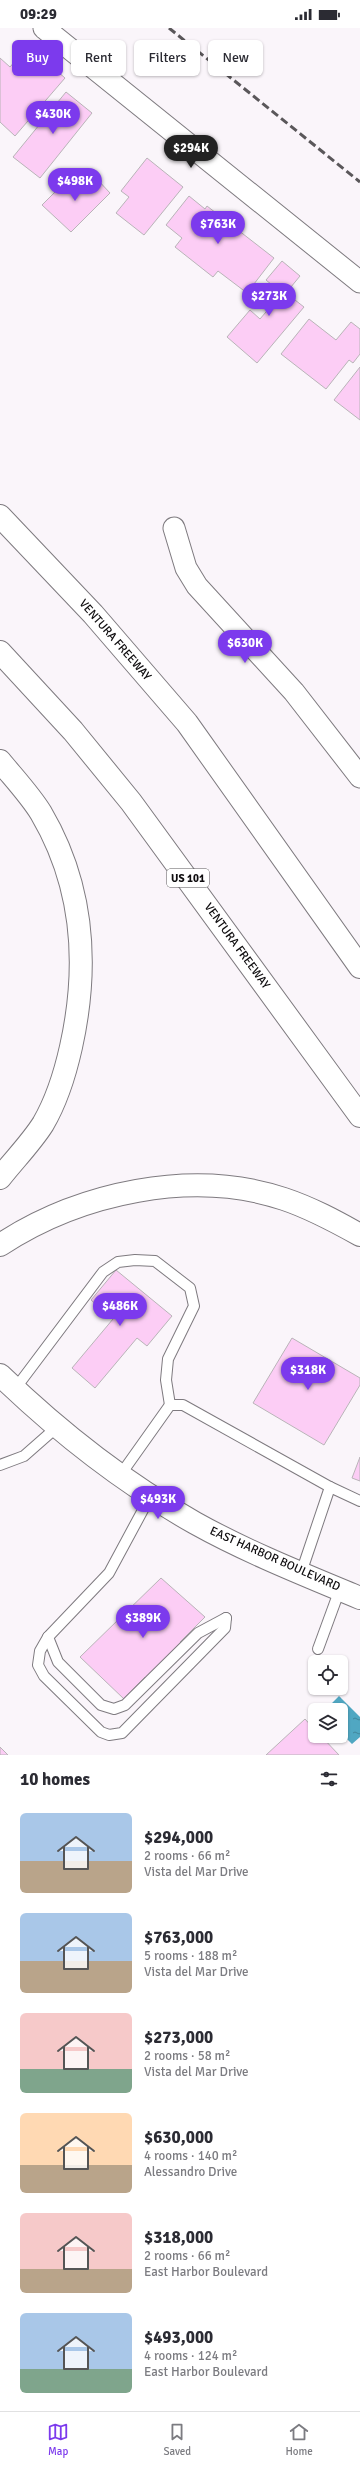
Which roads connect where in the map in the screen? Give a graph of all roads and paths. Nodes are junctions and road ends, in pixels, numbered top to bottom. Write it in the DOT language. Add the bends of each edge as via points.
graph roads {
  1 [pos="44,28"];
  2 [pos="360,282"];
  3 [pos="0,516"];
  4 [pos="174,528"];
  5 [pos="0,652"];
  6 [pos="0,760"];
  7 [pos="360,777"];
  8 [pos="360,967"];
  9 [pos="360,1116"];
  10 [pos="0,1178"];
  11 [pos="360,1235"];
  12 [pos="0,1245"];
  13 [pos="7,1382"];
  14 [pos="170,1405"];
  15 [pos="58,1427"];
  16 [pos="0,1465"];
  17 [pos="120,1474"];
  18 [pos="330,1487"];
  19 [pos="151,1495"];
  20 [pos="360,1501"];
  21 [pos="302,1573"];
  22 [pos="340,1589"];
  23 [pos="360,1598"];
  24 [pos="48,1637"];
  25 [pos="318,1649"];
  1 -- 2 [label="street"];
  3 -- 8 [label="main road, VENTURA FREEWAY" via="93,614 188,723"];
  4 -- 7 [label="street" via="186,568 197,586 294,692"];
  5 -- 9 [label="main road, VENTURA FREEWAY / US 101" via="73,731 131,802"];
  6 -- 10 [label="main road" via="41,813 66,866 78,913 83,968 78,1016 64,1078 43,1123"];
  11 -- 12 [label="main road" via="316,1211 283,1198 253,1191 210,1186 173,1187 118,1196 69,1210 19,1232"];
  13 -- 14 [label="lane" via="103,1272 118,1262 155,1261 190,1288 194,1306 168,1359 166,1380"];
  13 -- 15 [label="main road, EAST HARBOR BOULEVARD"];
  14 -- 17 [label="lane"];
  14 -- 18 [label="lane" via="183,1405 201,1414"];
  15 -- 16 [label="lane" via="24,1456"];
  15 -- 17 [label="main road, EAST HARBOR BOULEVARD"];
  17 -- 19 [label="main road, EAST HARBOR BOULEVARD"];
  18 -- 20 [label="lane"];
  18 -- 21 [label="lane"];
  19 -- 21 [label="main road, EAST HARBOR BOULEVARD" via="195,1523"];
  19 -- 24 [label="lane" via="109,1573"];
  21 -- 22 [label="main road, EAST HARBOR BOULEVARD"];
  22 -- 23 [label="main road, EAST HARBOR BOULEVARD"];
  22 -- 25 [label="lane"];
  24 -- 24 [label="lane" via="40,1651 38,1665 44,1676 101,1732 109,1735 122,1733 225,1628 226,1618 198,1633 125,1705 114,1709 101,1705 58,1662"];
}
